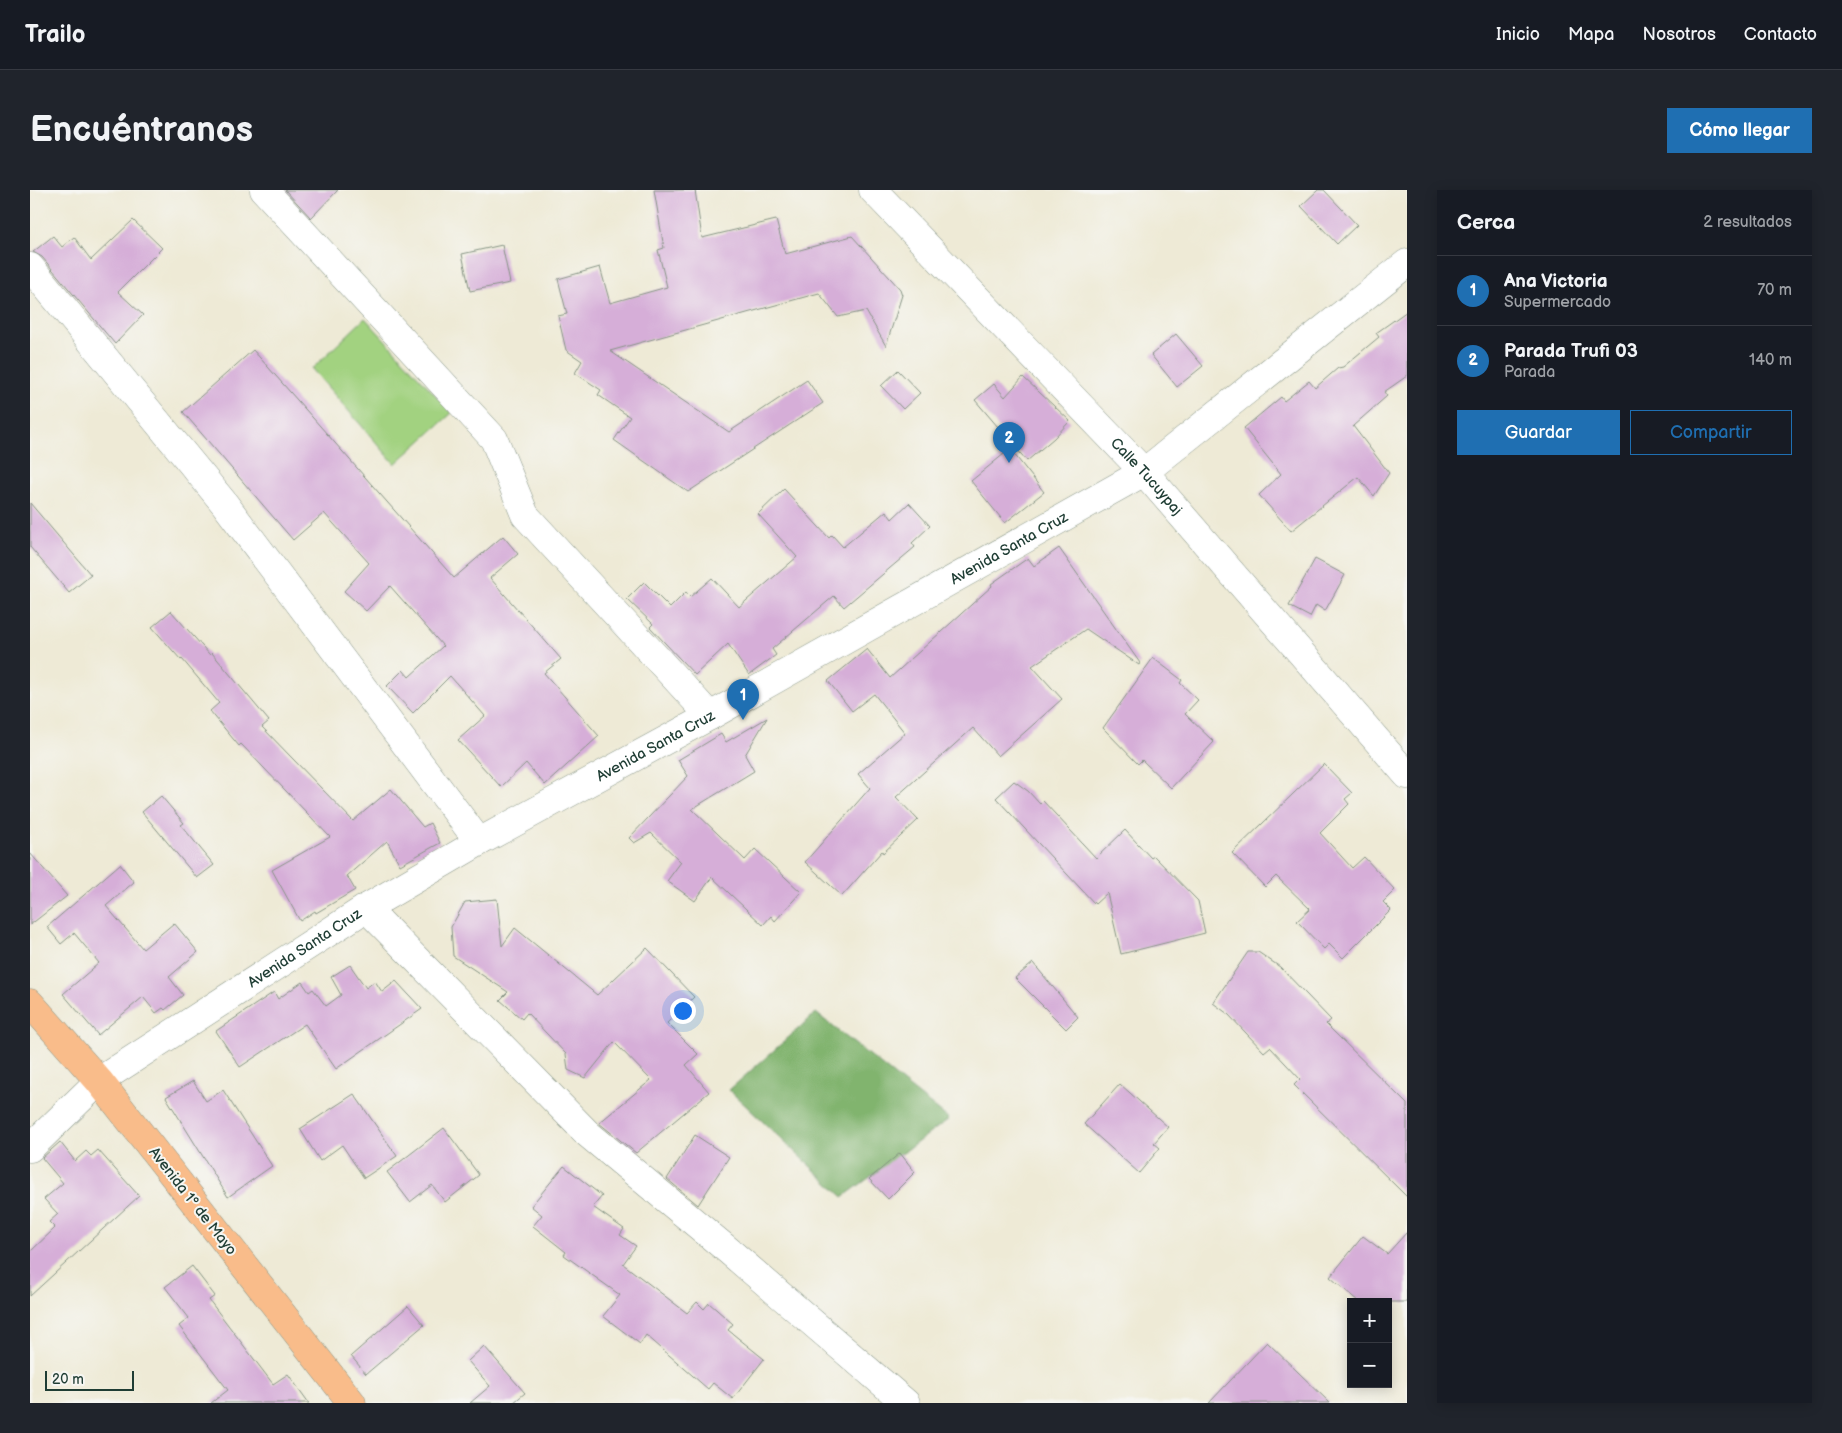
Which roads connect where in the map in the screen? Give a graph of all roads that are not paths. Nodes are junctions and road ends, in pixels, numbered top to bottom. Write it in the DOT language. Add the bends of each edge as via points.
graph roads {
  1 [pos="264,190"];
  2 [pos="873,190"];
  3 [pos="1407,262"];
  4 [pos="30,267"];
  5 [pos="1144,472"];
  6 [pos="710,716"];
  7 [pos="1407,775"];
  8 [pos="479,842"];
  9 [pos="366,908"];
  10 [pos="30,1003"];
  11 [pos="99,1081"];
  12 [pos="30,1148"];
  13 [pos="352,1403"];
  14 [pos="906,1403"];
  1 -- 6 [label="street" via="494,440 525,515"];
  2 -- 5 [label="street, Calle Tucuypaj"];
  3 -- 5 [label="street, Avenida Santa Cruz"];
  4 -- 8 [label="street" via="224,503"];
  5 -- 6 [label="street, Avenida Santa Cruz"];
  5 -- 7 [label="street, Calle Tucuypaj"];
  6 -- 8 [label="street, Avenida Santa Cruz"];
  8 -- 9 [label="street, Avenida Santa Cruz"];
  9 -- 11 [label="street, Avenida Santa Cruz"];
  9 -- 14 [label="street" via="588,1134 722,1244"];
  10 -- 11 [label="main road, Avenida 1º de Mayo"];
  11 -- 12 [label="street, Avenida Santa Cruz"];
  11 -- 13 [label="main road, Avenida 1º de Mayo"];
}
